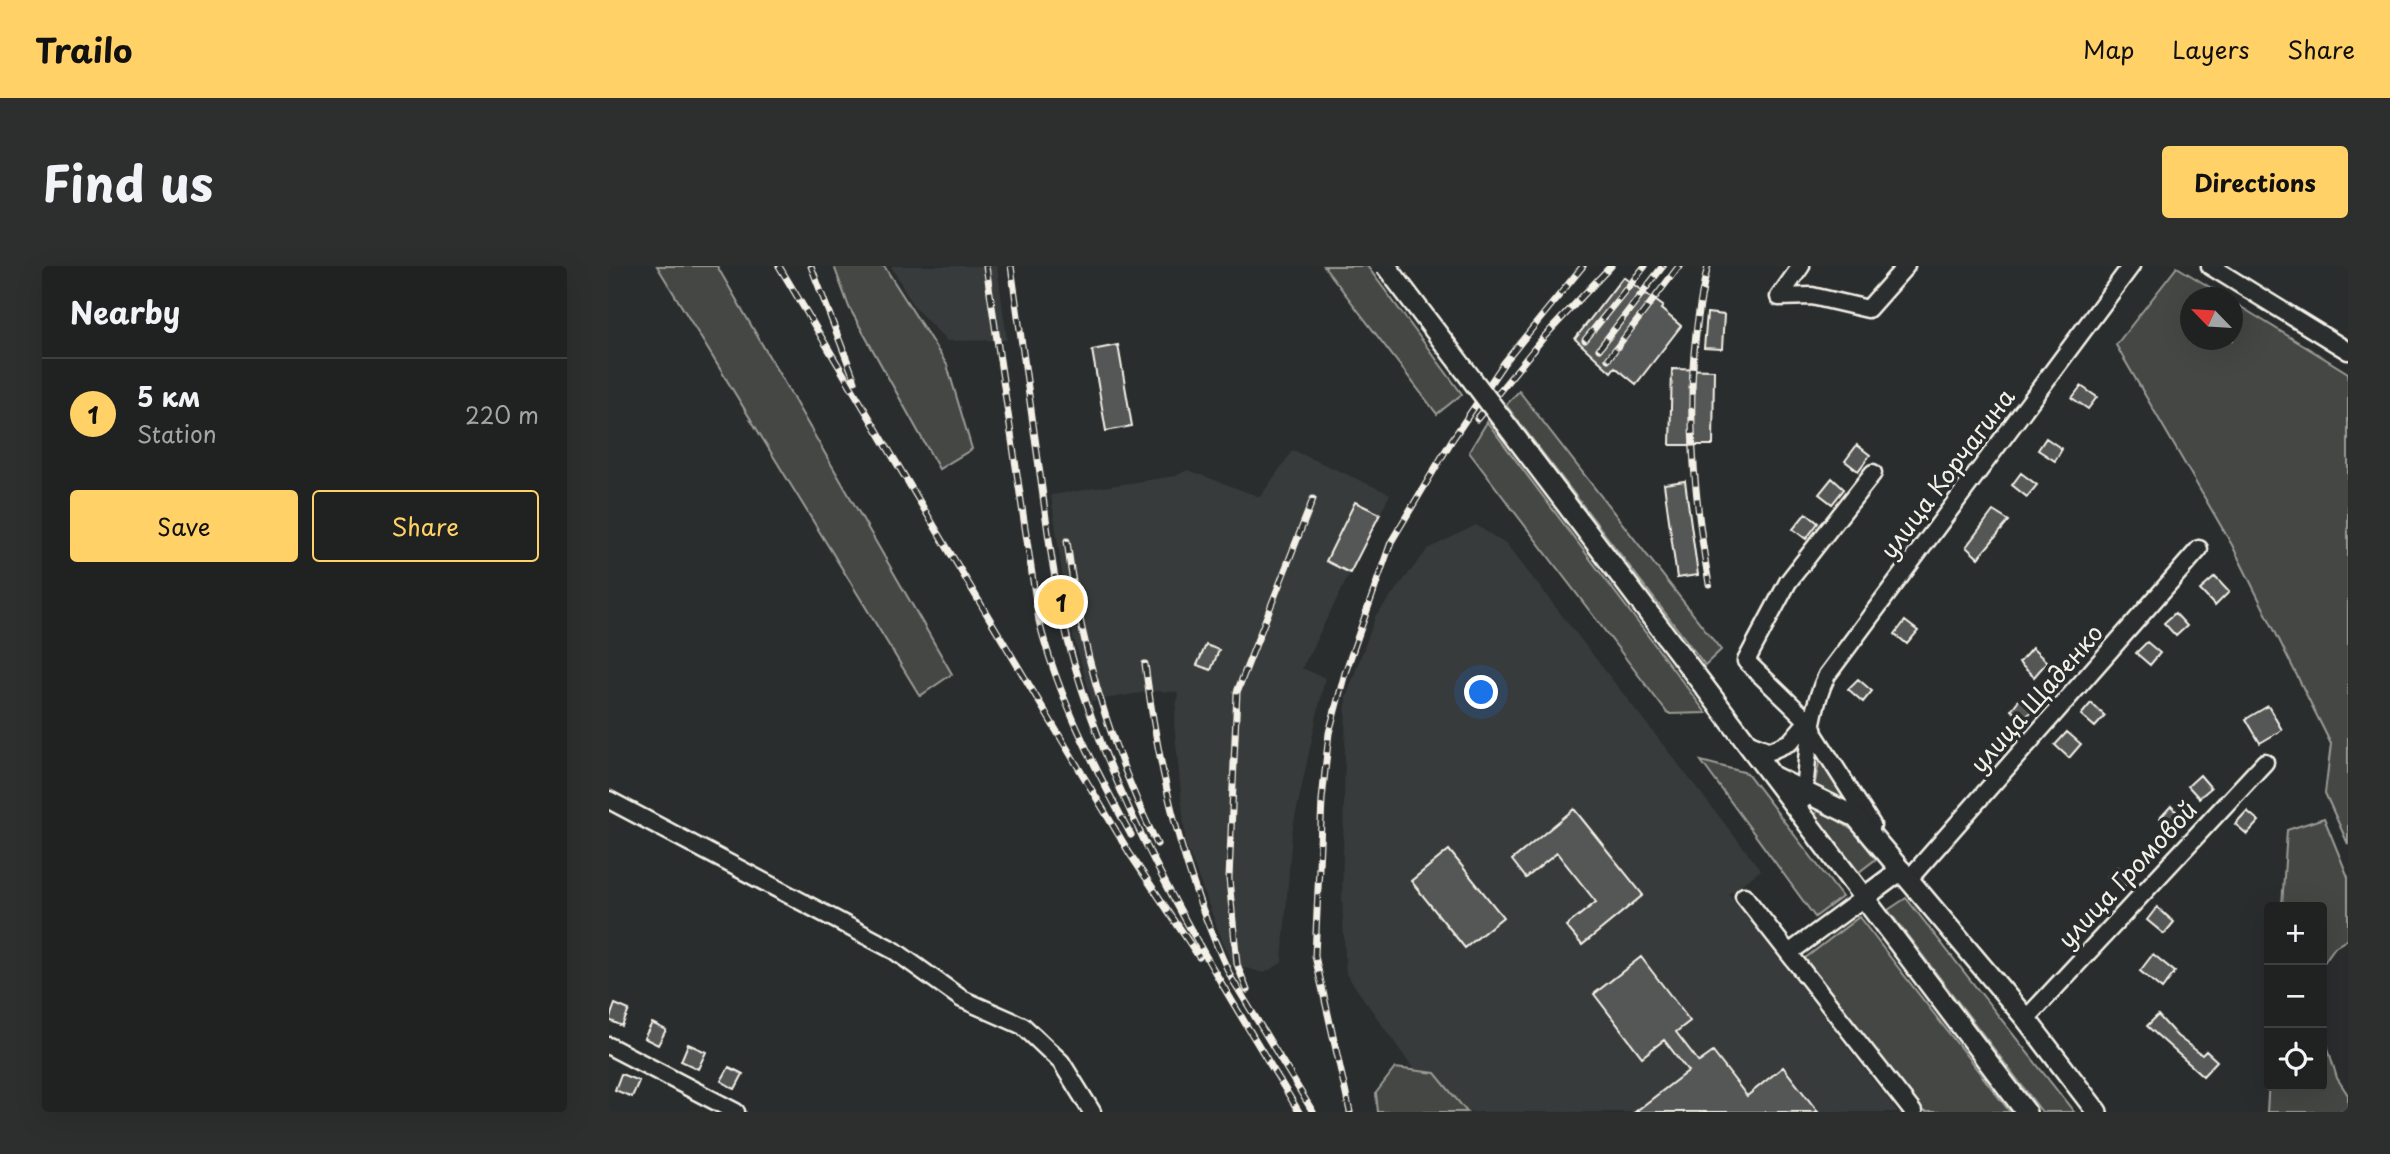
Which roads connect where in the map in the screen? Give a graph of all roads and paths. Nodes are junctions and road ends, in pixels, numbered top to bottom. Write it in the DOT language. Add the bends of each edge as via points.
graph roads {
  1 [pos="1386,266"];
  2 [pos="1801,266"];
  3 [pos="1906,266"];
  4 [pos="2131,266"];
  5 [pos="2210,266"];
  6 [pos="2348,351"];
  7 [pos="1873,473"];
  8 [pos="2199,550"];
  9 [pos="1810,718"];
  10 [pos="1741,740"];
  11 [pos="2265,762"];
  12 [pos="1767,774"];
  13 [pos="1804,792"];
  14 [pos="609,800"];
  15 [pos="1801,818"];
  16 [pos="1901,869"];
  17 [pos="1745,896"];
  18 [pos="1863,900"];
  19 [pos="1789,953"];
  20 [pos="2026,1019"];
  21 [pos="609,1046"];
  22 [pos="736,1112"];
  23 [pos="1092,1112"];
  24 [pos="1913,1112"];
  25 [pos="2026,1112"];
  26 [pos="2097,1112"];
  1 -- 10 [label="main road, bridge"];
  2 -- 3 [label="street" via="1779,297 1812,296 1868,309"];
  4 -- 9 [label="street, улица Корчагина" via="1827,675"];
  5 -- 6 [label="street"];
  7 -- 9 [label="street" via="1788,582 1746,661"];
  8 -- 16 [label="street, улица Щаденко"];
  9 -- 10 [label="street" via="1790,741 1770,751"];
  9 -- 13 [label="street, улица Корчагина"];
  9 -- 16 [label="street" via="1814,734"];
  10 -- 12 [label="main road"];
  11 -- 20 [label="street, улица Громовой"];
  12 -- 13 [label="main road"];
  12 -- 15 [label="main road"];
  13 -- 15 [label="street, улица Корчагина"];
  13 -- 16 [label="main road" via="1856,817"];
  14 -- 23 [label="street" via="895,951 962,999 1023,1026 1061,1062"];
  15 -- 18 [label="main road"];
  16 -- 18 [label="main road"];
  16 -- 20 [label="main road"];
  17 -- 19 [label="street"];
  18 -- 19 [label="street"];
  18 -- 25 [label="main road"];
  19 -- 24 [label="street"];
  20 -- 26 [label="main road"];
  21 -- 22 [label="street"];
}
